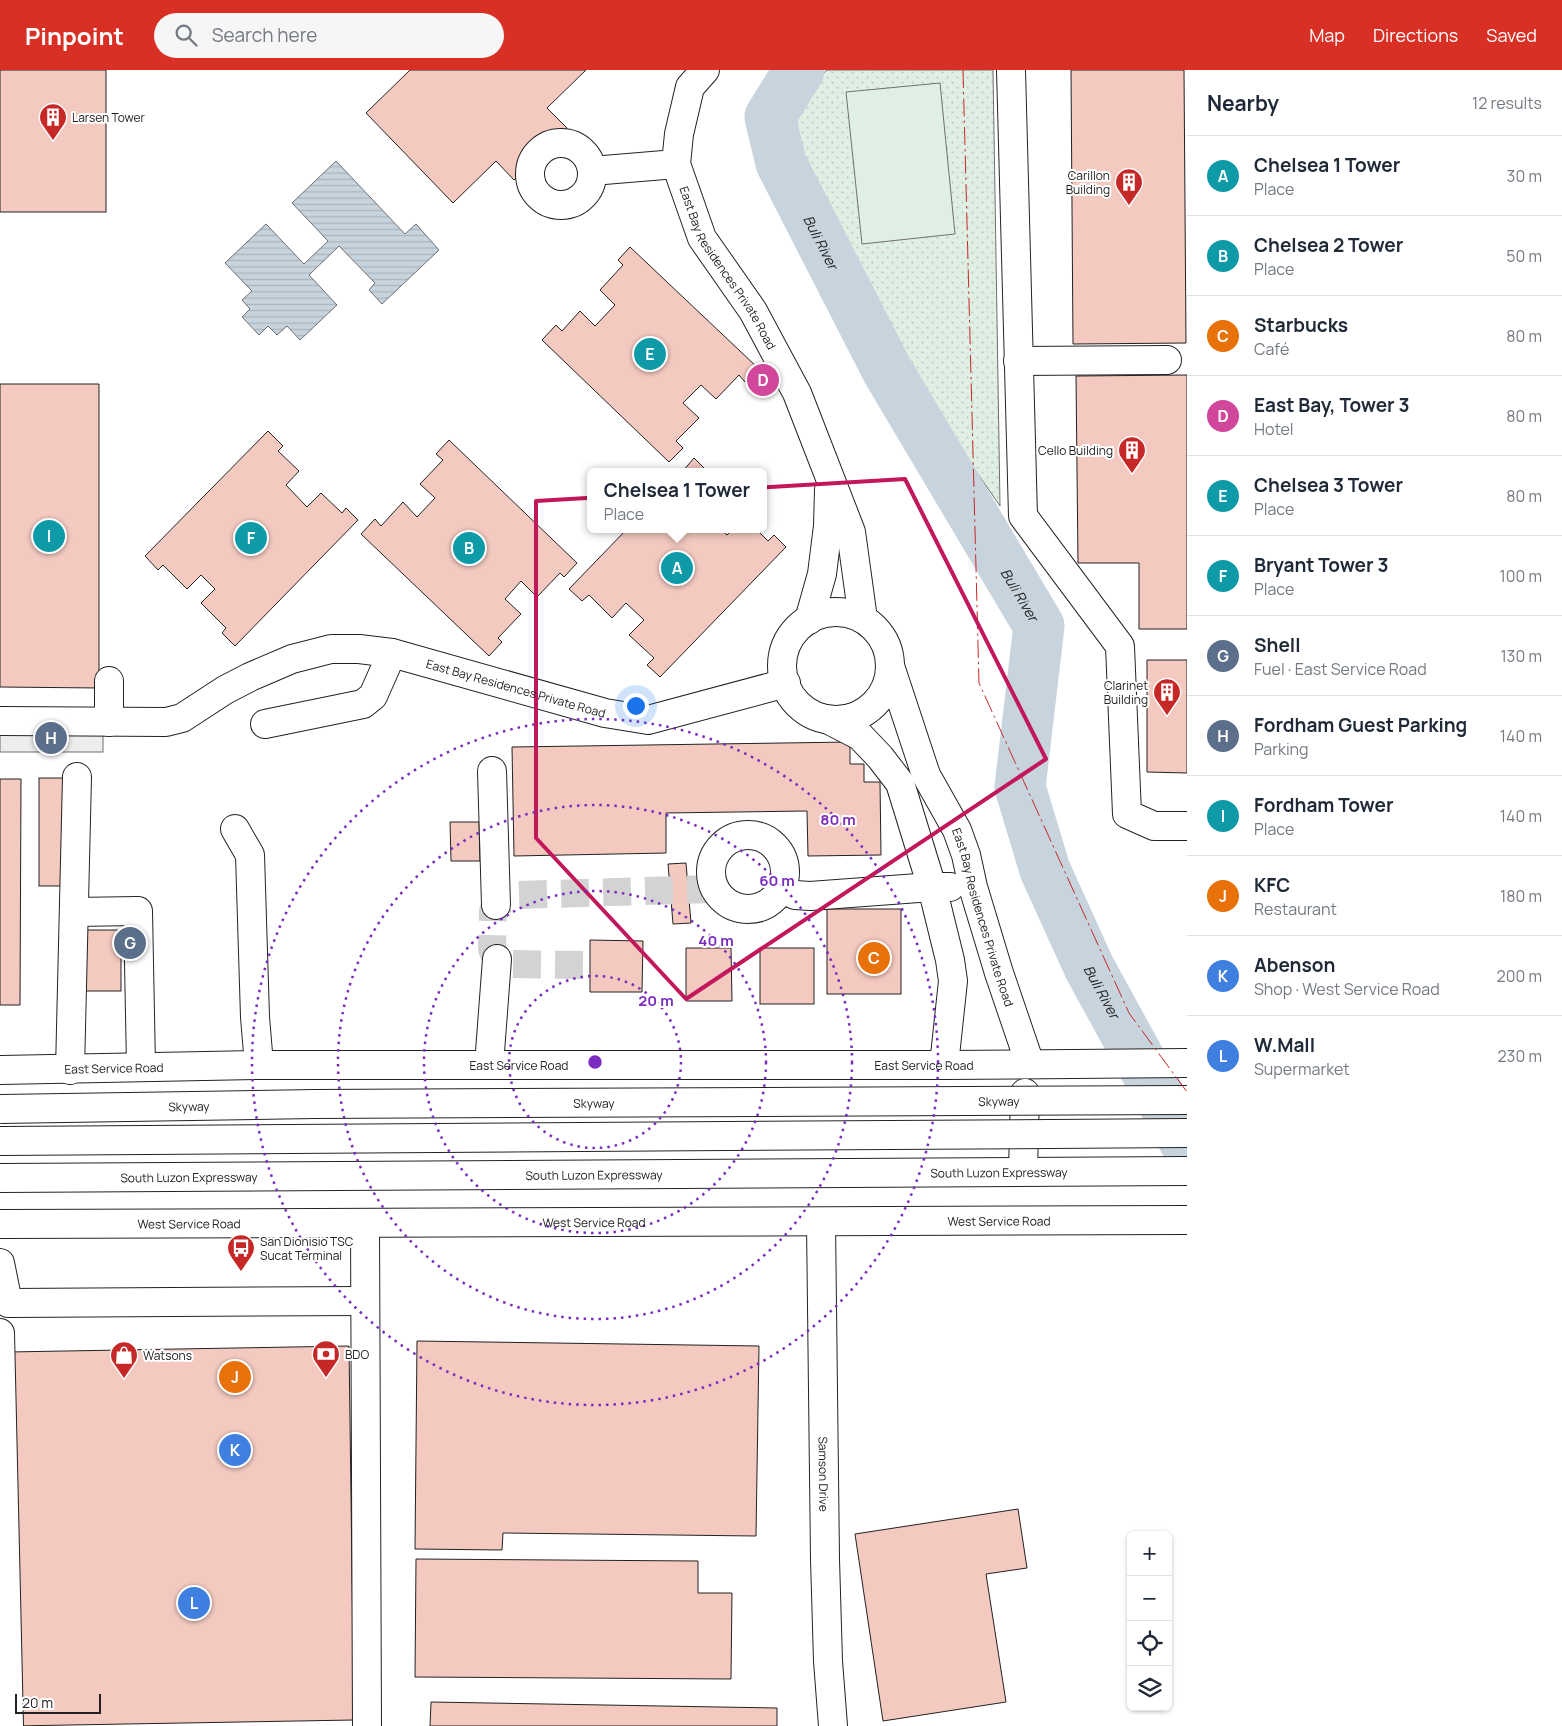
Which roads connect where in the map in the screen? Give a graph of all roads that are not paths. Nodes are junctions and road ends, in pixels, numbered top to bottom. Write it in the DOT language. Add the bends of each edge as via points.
graph roads {
  1 [pos="705,70"];
  2 [pos="1011,70"];
  3 [pos="676,164"];
  4 [pos="592,171"];
  5 [pos="1167,360"];
  6 [pos="1018,361"];
  7 [pos="830,479"];
  8 [pos="863,619"];
  9 [pos="809,620"];
  10 [pos="392,653"];
  11 [pos="890,666"];
  12 [pos="109,681"];
  13 [pos="786,683"];
  14 [pos="829,720"];
  15 [pos="0,721"];
  16 [pos="109,722"];
  17 [pos="265,724"];
  18 [pos="492,770"];
  19 [pos="926,775"];
  20 [pos="77,777"];
  21 [pos="900,783"];
  22 [pos="1187,826"];
  23 [pos="235,829"];
  24 [pos="932,886"];
  25 [pos="973,887"];
  26 [pos="781,888"];
  27 [pos="496,905"];
  28 [pos="74,912"];
  29 [pos="497,959"];
  30 [pos="1184,1063"];
  31 [pos="258,1064"];
  32 [pos="1030,1064"];
  33 [pos="489,1065"];
  34 [pos="944,1065"];
  35 [pos="141,1066"];
  36 [pos="0,1070"];
  37 [pos="70,1070"];
  38 [pos="1187,1092"];
  39 [pos="1025,1093"];
  40 [pos="0,1098"];
  41 [pos="60,1098"];
  42 [pos="1187,1100"];
  43 [pos="0,1109"];
  44 [pos="0,1121"];
  45 [pos="1187,1133"];
  46 [pos="0,1141"];
  47 [pos="1023,1171"];
  48 [pos="1187,1171"];
  49 [pos="0,1178"];
  50 [pos="1187,1220"];
  51 [pos="821,1222"];
  52 [pos="0,1224"];
  53 [pos="365,1224"];
  54 [pos="0,1263"];
  55 [pos="365,1301"];
  56 [pos="0,1333"];
  57 [pos="9,1726"];
  58 [pos="368,1726"];
  59 [pos="833,1726"];
  1 -- 3 [label="main road, East Bay Residences Private Road" via="690,87"];
  2 -- 6 [label="main road"];
  3 -- 4 [label="main road"];
  3 -- 7 [label="main road, East Bay Residences Private Road" via="702,238 753,311 789,376"];
  5 -- 6 [label="main road"];
  6 -- 22 [label="main road" via="1023,516 1120,646 1127,814 1154,826"];
  7 -- 8 [label="main road, East Bay Residences Private Road" via="850,532"];
  7 -- 9 [label="main road, East Bay Residences Private Road" via="822,574"];
  8 -- 9 [label="main road, East Bay Residences Private Road" via="832,612"];
  8 -- 11 [label="main road, East Bay Residences Private Road" via="883,639"];
  9 -- 13 [label="main road, East Bay Residences Private Road" via="788,643 783,659"];
  10 -- 13 [label="main road, East Bay Residences Private Road" via="605,713 648,720"];
  10 -- 16 [label="main road, East Bay Residences Private Road" via="331,649 292,659 250,677 182,718 166,722"];
  10 -- 17 [label="main road" via="373,696 363,704"];
  11 -- 14 [label="main road, East Bay Residences Private Road" via="885,689 871,707 852,718"];
  11 -- 19 [label="main road, East Bay Residences Private Road"];
  12 -- 16 [label="main road"];
  13 -- 14 [label="main road, East Bay Residences Private Road" via="802,707 814,716"];
  14 -- 21 [label="main road, East Bay Residences Private Road" via="860,736"];
  15 -- 16 [label="main road, East Bay Residences Private Road"];
  18 -- 27 [label="main road"];
  19 -- 21 [label="main road"];
  19 -- 25 [label="main road, East Bay Residences Private Road" via="957,830"];
  20 -- 28 [label="main road"];
  21 -- 24 [label="main road, East Bay Residences Private Road"];
  23 -- 31 [label="main road" via="250,855"];
  24 -- 25 [label="main road"];
  24 -- 26 [label="main road" via="810,896 795,895"];
  24 -- 34 [label="main road, East Bay Residences Private Road" via="952,981"];
  25 -- 32 [label="main road, East Bay Residences Private Road"];
  28 -- 35 [label="main road" via="138,911"];
  28 -- 37 [label="main road"];
  29 -- 33 [label="main road"];
  30 -- 32 [label="main road, East Service Road"];
  31 -- 33 [label="main road, East Service Road"];
  31 -- 35 [label="main road, East Service Road"];
  32 -- 34 [label="main road, East Service Road"];
  33 -- 34 [label="main road, East Service Road"];
  35 -- 37 [label="main road, East Service Road"];
  36 -- 37 [label="main road, East Service Road"];
  38 -- 39 [label="main road"];
  39 -- 41 [label="main road"];
  39 -- 47 [label="main road"];
  40 -- 41 [label="main road"];
  41 -- 44 [label="main road" via="54,1121"];
  42 -- 43 [label="main road, Skyway, bridge" via="315,1104"];
  45 -- 46 [label="main road, bridge"];
  47 -- 48 [label="main road, South Luzon Expressway"];
  47 -- 49 [label="main road, South Luzon Expressway"];
  50 -- 51 [label="main road, West Service Road"];
  51 -- 53 [label="main road, West Service Road"];
  51 -- 59 [label="main road, Samson Drive" via="825,1559"];
  52 -- 53 [label="main road, West Service Road"];
  53 -- 55 [label="main road"];
  54 -- 55 [label="main road" via="8,1303"];
  55 -- 58 [label="main road"];
  56 -- 57 [label="main road"];
}
